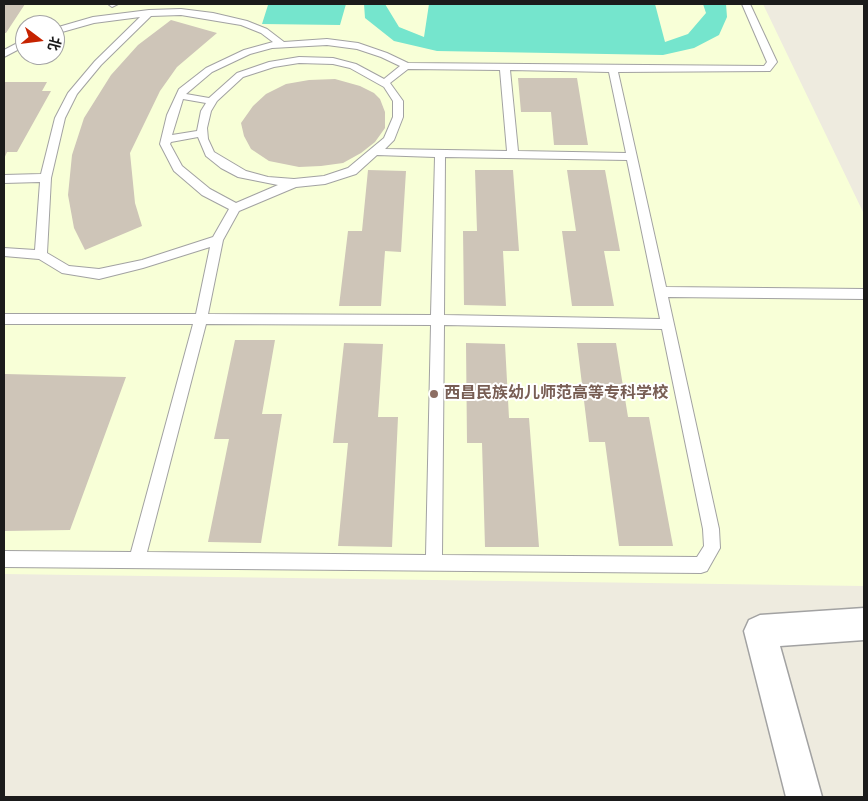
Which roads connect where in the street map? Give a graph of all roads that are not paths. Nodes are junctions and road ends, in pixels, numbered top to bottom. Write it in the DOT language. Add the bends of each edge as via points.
graph roads {
  1 [pos="746,4"];
  2 [pos="149,13"];
  3 [pos="65,28"];
  4 [pos="280,44"];
  5 [pos="15,48"];
  6 [pos="4,54"];
  7 [pos="406,66"];
  8 [pos="506,68"];
  9 [pos="613,69"];
  10 [pos="384,83"];
  11 [pos="180,96"];
  12 [pos="212,101"];
  13 [pos="202,133"];
  14 [pos="167,139"];
  15 [pos="374,152"];
  16 [pos="440,153"];
  17 [pos="513,154"];
  18 [pos="632,157"];
  19 [pos="46,178"];
  20 [pos="4,179"];
  21 [pos="294,183"];
  22 [pos="235,208"];
  23 [pos="217,240"];
  24 [pos="4,252"];
  25 [pos="41,255"];
  26 [pos="660,292"];
  27 [pos="864,294"];
  28 [pos="4,319"];
  29 [pos="201,320"];
  30 [pos="438,320"];
  31 [pos="667,324"];
  32 [pos="4,558"];
  33 [pos="137,560"];
  34 [pos="434,563"];
  35 [pos="864,624"];
  36 [pos="804,797"];
  1 -- 9 [label="lane" via="772,62 767,69"];
  2 -- 3 [label="lane" via="94,20"];
  2 -- 4 [label="lane" via="180,12 236,21 264,32"];
  2 -- 19 [label="lane" via="98,63 74,93 60,118"];
  4 -- 7 [label="lane" via="327,42 358,46"];
  4 -- 11 [label="lane" via="247,52 209,70"];
  5 -- 6 [label="lane"];
  7 -- 8 [label="lane"];
  7 -- 10 [label="lane"];
  8 -- 9 [label="lane"];
  8 -- 17 [label="lane"];
  9 -- 18 [label="lane"];
  10 -- 12 [label="lane" via="353,66 333,61 299,60 272,64 240,76"];
  10 -- 15 [label="lane" via="398,101 398,117 389,140"];
  11 -- 12 [label="lane"];
  11 -- 14 [label="lane"];
  12 -- 13 [label="lane" via="206,111"];
  13 -- 14 [label="lane"];
  13 -- 21 [label="lane" via="210,154 224,165 268,181"];
  14 -- 22 [label="lane" via="166,144 178,168 206,192"];
  15 -- 16 [label="lane"];
  15 -- 21 [label="lane" via="352,171 325,180"];
  16 -- 17 [label="lane"];
  16 -- 30 [label="lane"];
  17 -- 18 [label="lane"];
  18 -- 26 [label="lane"];
  19 -- 20 [label="lane"];
  19 -- 25 [label="lane"];
  21 -- 22 [label="lane"];
  22 -- 23 [label="lane"];
  23 -- 25 [label="lane" via="143,264 99,274 66,270"];
  23 -- 29 [label="lane"];
  24 -- 25 [label="lane"];
  26 -- 27 [label="lane"];
  26 -- 31 [label="lane"];
  28 -- 29 [label="lane"];
  29 -- 30 [label="lane"];
  29 -- 33 [label="lane"];
  30 -- 31 [label="lane"];
  30 -- 34 [label="lane"];
  31 -- 34 [label="lane" via="711,529 712,548 701,565"];
  32 -- 33 [label="lane"];
  33 -- 34 [label="lane"];
  35 -- 36 [label="street" via="760,631"];
}
